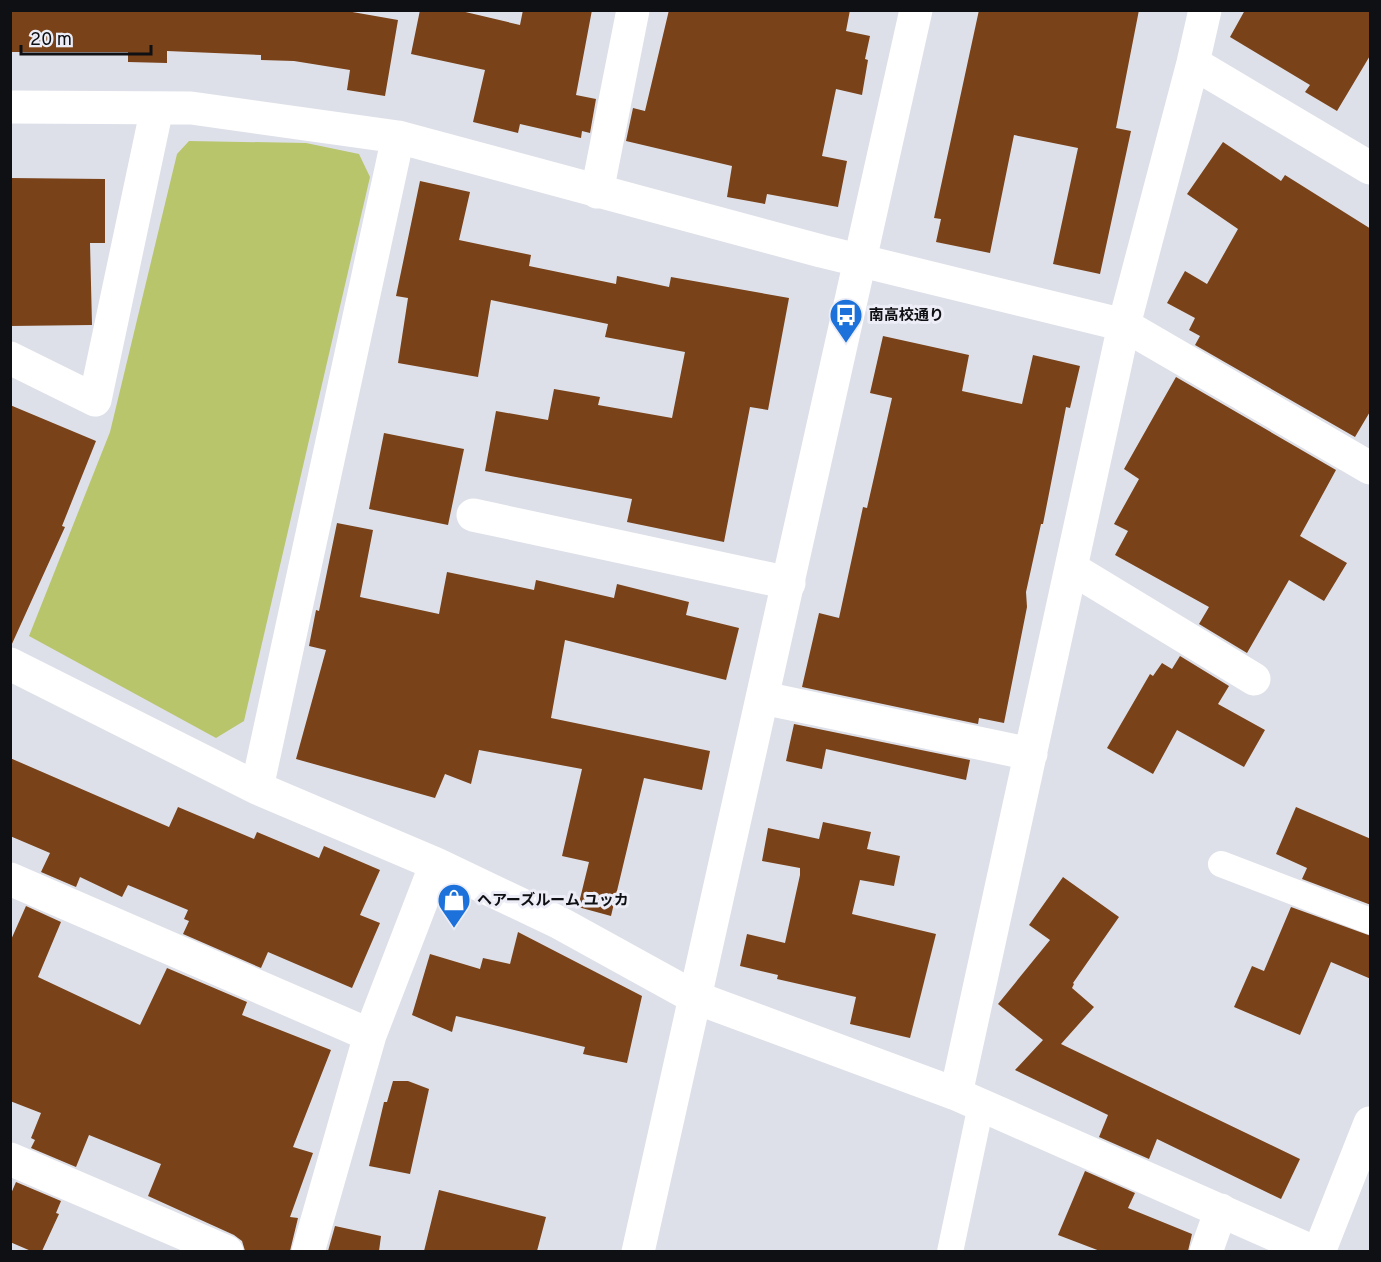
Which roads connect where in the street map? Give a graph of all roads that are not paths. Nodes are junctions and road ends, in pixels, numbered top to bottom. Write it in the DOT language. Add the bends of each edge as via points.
graph roads {
  1 [pos="633,10"];
  2 [pos="916,10"];
  3 [pos="1205,10"];
  4 [pos="1193,63"];
  5 [pos="10,107"];
  6 [pos="157,108"];
  7 [pos="398,137"];
  8 [pos="1371,168"];
  9 [pos="597,192"];
  10 [pos="860,261"];
  11 [pos="1124,325"];
  12 [pos="10,358"];
  13 [pos="1371,468"];
  14 [pos="473,515"];
  15 [pos="1071,568"];
  16 [pos="789,583"];
  17 [pos="10,664"];
  18 [pos="1254,679"];
  19 [pos="763,698"];
  20 [pos="1031,754"];
  21 [pos="257,788"];
  22 [pos="436,864"];
  23 [pos="1221,864"];
  24 [pos="10,879"];
  25 [pos="1371,921"];
  26 [pos="694,997"];
  27 [pos="370,1035"];
  28 [pos="968,1099"];
  29 [pos="1371,1123"];
  30 [pos="10,1159"];
  31 [pos="1221,1210"];
  32 [pos="227,1251"];
  33 [pos="308,1251"];
  34 [pos="638,1251"];
  35 [pos="950,1251"];
  36 [pos="1206,1251"];
  37 [pos="1314,1251"];
  38 [pos="1319,1251"];
  1 -- 9 [label="street"];
  2 -- 10 [label="street"];
  3 -- 4 [label="street"];
  4 -- 8 [label="street"];
  4 -- 11 [label="street"];
  5 -- 6 [label="street"];
  6 -- 7 [label="street" via="191,108"];
  6 -- 12 [label="street" via="95,400"];
  7 -- 9 [label="street"];
  7 -- 21 [label="street"];
  9 -- 10 [label="street"];
  10 -- 11 [label="street"];
  10 -- 16 [label="street"];
  11 -- 13 [label="street"];
  11 -- 15 [label="street"];
  14 -- 16 [label="street"];
  15 -- 18 [label="street"];
  15 -- 20 [label="street"];
  16 -- 19 [label="street"];
  17 -- 21 [label="street"];
  19 -- 20 [label="street"];
  19 -- 26 [label="street"];
  20 -- 28 [label="street"];
  21 -- 22 [label="street"];
  22 -- 26 [label="street" via="558,922"];
  22 -- 27 [label="street"];
  23 -- 25 [label="lane"];
  24 -- 27 [label="street"];
  26 -- 28 [label="street"];
  26 -- 34 [label="street"];
  27 -- 33 [label="street"];
  28 -- 31 [label="street"];
  28 -- 35 [label="lane"];
  29 -- 38 [label="street"];
  30 -- 32 [label="street"];
  31 -- 36 [label="street"];
  31 -- 37 [label="street"];
}
